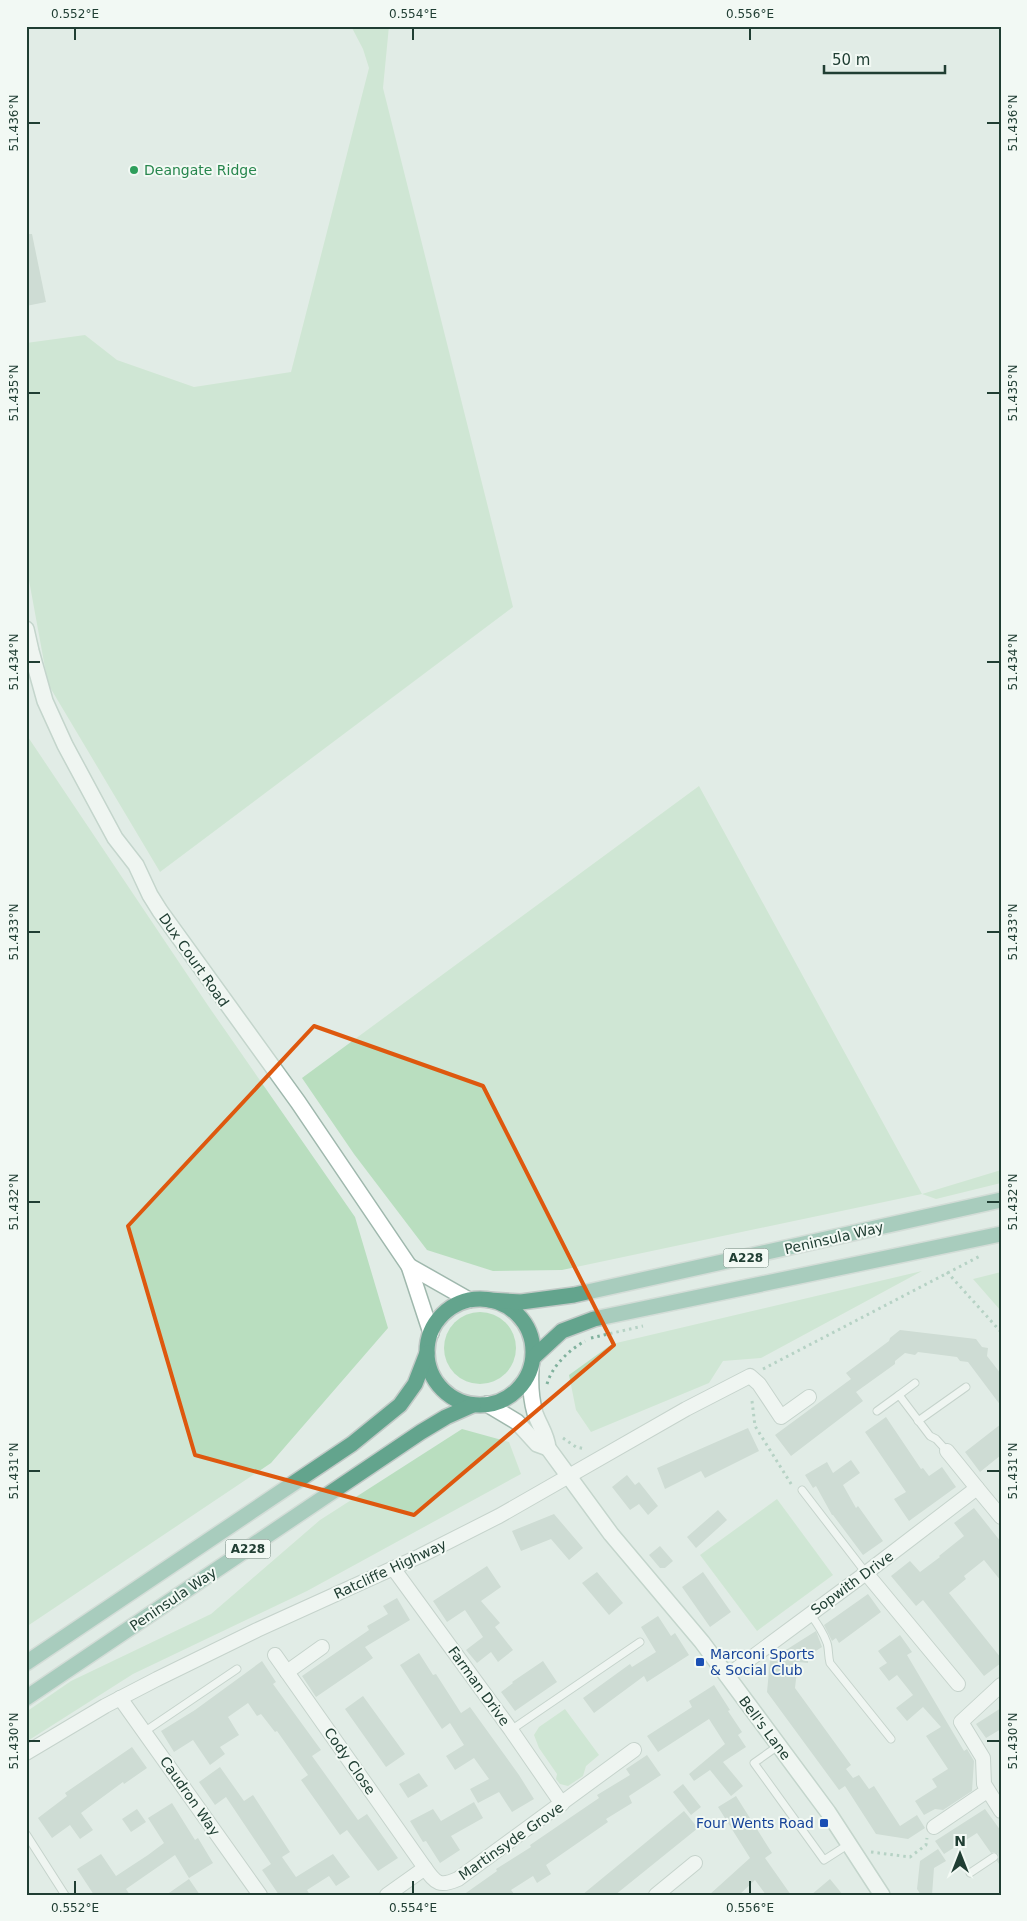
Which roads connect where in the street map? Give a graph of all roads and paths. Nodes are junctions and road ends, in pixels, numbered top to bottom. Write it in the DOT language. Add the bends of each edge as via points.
graph roads {
  1 [pos="26,629"];
  2 [pos="28,652"];
  3 [pos="1001,1200"];
  4 [pos="1001,1234"];
  5 [pos="965,1258"];
  6 [pos="409,1266"];
  7 [pos="947,1272"];
  8 [pos="469,1300"];
  9 [pos="489,1300"];
  10 [pos="650,1325"];
  11 [pos="1001,1332"];
  12 [pos="431,1333"];
  13 [pos="427,1353"];
  14 [pos="532,1362"];
  15 [pos="750,1376"];
  16 [pos="915,1383"];
  17 [pos="966,1387"];
  18 [pos="546,1390"];
  19 [pos="899,1395"];
  20 [pos="809,1397"];
  21 [pos="480,1405"];
  22 [pos="877,1411"];
  23 [pos="918,1421"];
  24 [pos="559,1434"];
  25 [pos="548,1448"];
  26 [pos="947,1451"];
  27 [pos="595,1462"];
  28 [pos="567,1476"];
  29 [pos="977,1488"];
  30 [pos="802,1490"];
  31 [pos="1001,1517"];
  32 [pos="394,1568"];
  33 [pos="866,1573"];
  34 [pos="810,1614"];
  35 [pos="640,1642"];
  36 [pos="322,1647"];
  37 [pos="275,1655"];
  38 [pos="26,1663"];
  39 [pos="237,1669"];
  40 [pos="287,1672"];
  41 [pos="726,1676"];
  42 [pos="958,1684"];
  43 [pos="1001,1685"];
  44 [pos="26,1698"];
  45 [pos="120,1698"];
  46 [pos="511,1730"];
  47 [pos="144,1732"];
  48 [pos="891,1739"];
  49 [pos="778,1746"];
  50 [pos="634,1750"];
  51 [pos="26,1753"];
  52 [pos="987,1791"];
  53 [pos="562,1804"];
  54 [pos="1001,1811"];
  55 [pos="934,1827"];
  56 [pos="26,1834"];
  57 [pos="851,1847"];
  58 [pos="994,1857"];
  59 [pos="694,1863"];
  60 [pos="425,1868"];
  61 [pos="970,1873"];
  62 [pos="65,1895"];
  63 [pos="260,1895"];
  64 [pos="386,1895"];
  65 [pos="656,1895"];
  66 [pos="882,1895"];
  1 -- 2 [label="street, Dux Court Road"];
  2 -- 6 [label="street, Dux Court Road" via="65,745 115,838 136,865 150,895 298,1102"];
  3 -- 9 [label="main road, Peninsula Way / A228" via="574,1296 521,1302"];
  4 -- 14 [label="main road, A228" via="594,1320 562,1331"];
  5 -- 7 [label="path" via="982,1255"];
  6 -- 8 [label="street, Dux Court Road"];
  6 -- 12 [label="street, Dux Court Road"];
  7 -- 11 [label="path"];
  7 -- 15 [label="path"];
  8 -- 9 [label="main road"];
  8 -- 12 [label="main road" via="442,1315"];
  9 -- 14 [label="main road" via="514,1311 525,1323 531,1338"];
  10 -- 18 [label="path" via="583,1342 555,1367"];
  12 -- 13 [label="main road"];
  13 -- 21 [label="main road" via="436,1381 447,1393"];
  13 -- 38 [label="main road, Peninsula Way / A228" via="414,1384 400,1405 352,1444"];
  14 -- 21 [label="main road" via="523,1384 511,1395"];
  14 -- 25 [label="street, Bell's Lane" via="532,1400"];
  15 -- 20 [label="street" via="781,1417"];
  15 -- 27 [label="street, Ratcliffe Highway"];
  15 -- 30 [label="path" via="755,1426 794,1489"];
  16 -- 19 [label="lane"];
  17 -- 23 [label="lane"];
  19 -- 22 [label="lane"];
  19 -- 23 [label="lane"];
  21 -- 25 [label="street, Bell's Lane" via="517,1422 537,1444"];
  21 -- 44 [label="main road, Peninsula Way / A228" via="446,1417 421,1432"];
  23 -- 26 [label="lane"];
  24 -- 27 [label="path" via="570,1444 588,1449"];
  25 -- 28 [label="street, Bell's Lane"];
  26 -- 29 [label="street"];
  27 -- 28 [label="street, Ratcliffe Highway"];
  28 -- 32 [label="street, Ratcliffe Highway" via="499,1516"];
  28 -- 41 [label="street, Bell's Lane"];
  29 -- 31 [label="street"];
  29 -- 33 [label="street, Sopwith Drive"];
  30 -- 33 [label="lane"];
  32 -- 45 [label="street, Ratcliffe Highway" via="249,1634"];
  32 -- 46 [label="street, Farman Drive"];
  33 -- 34 [label="street, Sopwith Drive"];
  33 -- 42 [label="street"];
  34 -- 41 [label="street, Sopwith Drive"];
  34 -- 48 [label="lane" via="828,1645 830,1663"];
  35 -- 46 [label="lane"];
  36 -- 40 [label="street"];
  37 -- 40 [label="street, Cody Close"];
  39 -- 47 [label="lane"];
  40 -- 60 [label="street, Cody Close"];
  41 -- 49 [label="street, Bell's Lane"];
  43 -- 52 [label="street" via="960,1722 984,1758"];
  45 -- 47 [label="street, Caudron Way"];
  45 -- 51 [label="street, Ratcliffe Highway"];
  46 -- 53 [label="street, Farman Drive"];
  47 -- 63 [label="street, Caudron Way"];
  49 -- 57 [label="street, Bell's Lane"];
  49 -- 57 [label="lane" via="754,1763 824,1860"];
  50 -- 53 [label="street, Martinsyde Grove"];
  52 -- 54 [label="street"];
  52 -- 55 [label="street"];
  53 -- 60 [label="street, Martinsyde Grove" via="448,1884 433,1880"];
  55 -- 57 [label="path" via="926,1845 910,1857"];
  56 -- 62 [label="lane"];
  57 -- 66 [label="street, Bell's Lane"];
  58 -- 61 [label="lane"];
  59 -- 65 [label="street"];
  60 -- 64 [label="street"];
}
